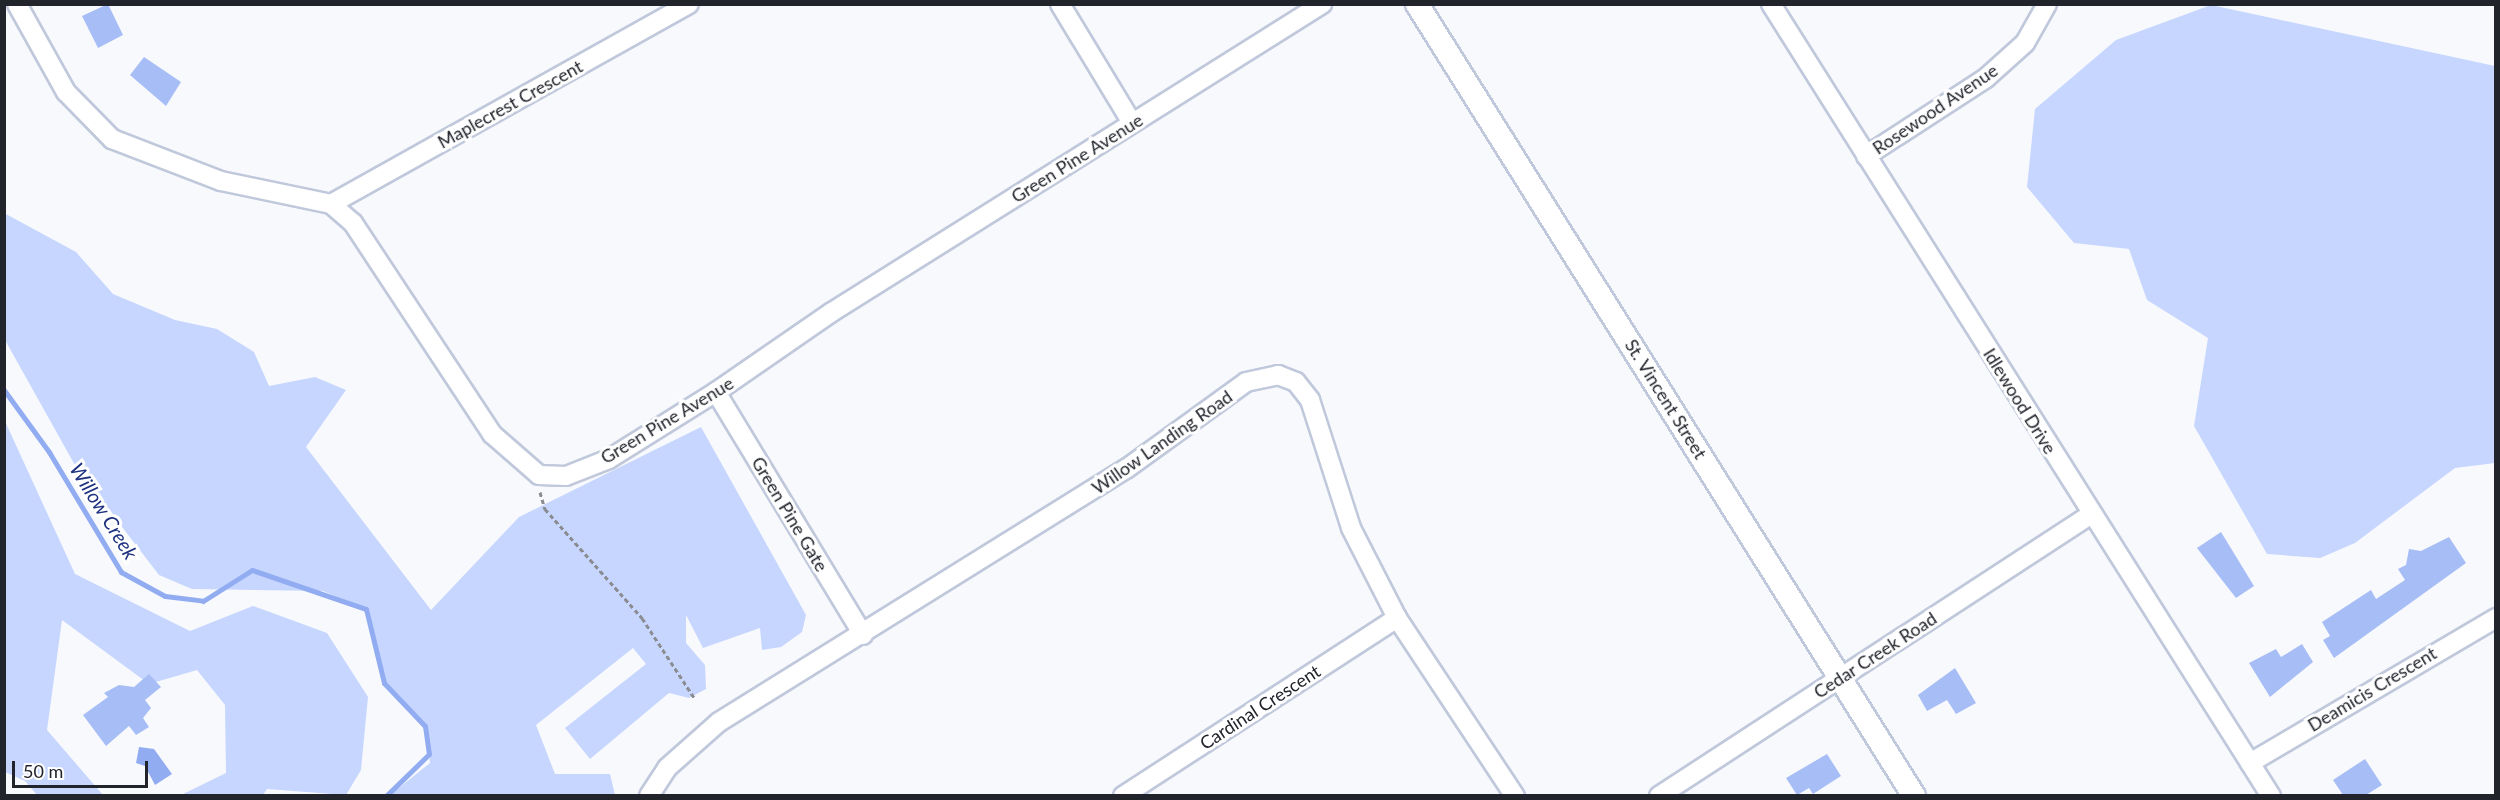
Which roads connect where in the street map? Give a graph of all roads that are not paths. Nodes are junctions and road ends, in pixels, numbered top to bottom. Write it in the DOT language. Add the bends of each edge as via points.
graph roads {
  1 [pos="10,4"];
  2 [pos="17,4"];
  3 [pos="688,4"];
  4 [pos="1060,4"];
  5 [pos="1322,4"];
  6 [pos="1771,4"];
  7 [pos="2047,4"];
  8 [pos="1419,5"];
  9 [pos="4,8"];
  10 [pos="1132,123"];
  11 [pos="1866,156"];
  12 [pos="331,204"];
  13 [pos="716,392"];
  14 [pos="2090,515"];
  15 [pos="1397,618"];
  16 [pos="2496,618"];
  17 [pos="863,635"];
  18 [pos="1842,677"];
  19 [pos="2250,763"];
  20 [pos="649,795"];
  21 [pos="1123,795"];
  22 [pos="1515,795"];
  23 [pos="1659,795"];
  24 [pos="1914,795"];
  25 [pos="2271,795"];
  1 -- 9 [label="street"];
  2 -- 12 [label="street" via="66,92 112,139 221,182"];
  3 -- 12 [label="street, Maplecrest Crescent"];
  4 -- 10 [label="street"];
  5 -- 10 [label="street, Green Pine Avenue"];
  6 -- 11 [label="street, Idlewood Drive"];
  7 -- 11 [label="street, Rosewood Avenue" via="2025,43 1986,78"];
  8 -- 18 [label="street, St. Vincent Street"];
  10 -- 13 [label="street, Green Pine Avenue" via="832,312"];
  11 -- 14 [label="street, Idlewood Drive"];
  12 -- 13 [label="street, Green Pine Avenue" via="353,223 492,434 539,475 566,476 609,459"];
  13 -- 17 [label="street, Green Pine Gate"];
  14 -- 18 [label="street, Cedar Creek Road"];
  14 -- 19 [label="street, Idlewood Drive"];
  15 -- 17 [label="street, Willow Landing Road" via="1351,528 1310,400 1296,382 1278,375 1246,382 1126,469"];
  15 -- 21 [label="street, Cardinal Crescent"];
  15 -- 22 [label="street, Willow Landing Road"];
  16 -- 19 [label="street, Deamicis Crescent"];
  17 -- 20 [label="street, Willow Landing Road" via="719,722 672,762"];
  18 -- 23 [label="street, Cedar Creek Road"];
  18 -- 24 [label="street, St. Vincent Street"];
  19 -- 25 [label="street, Idlewood Drive"];
}
